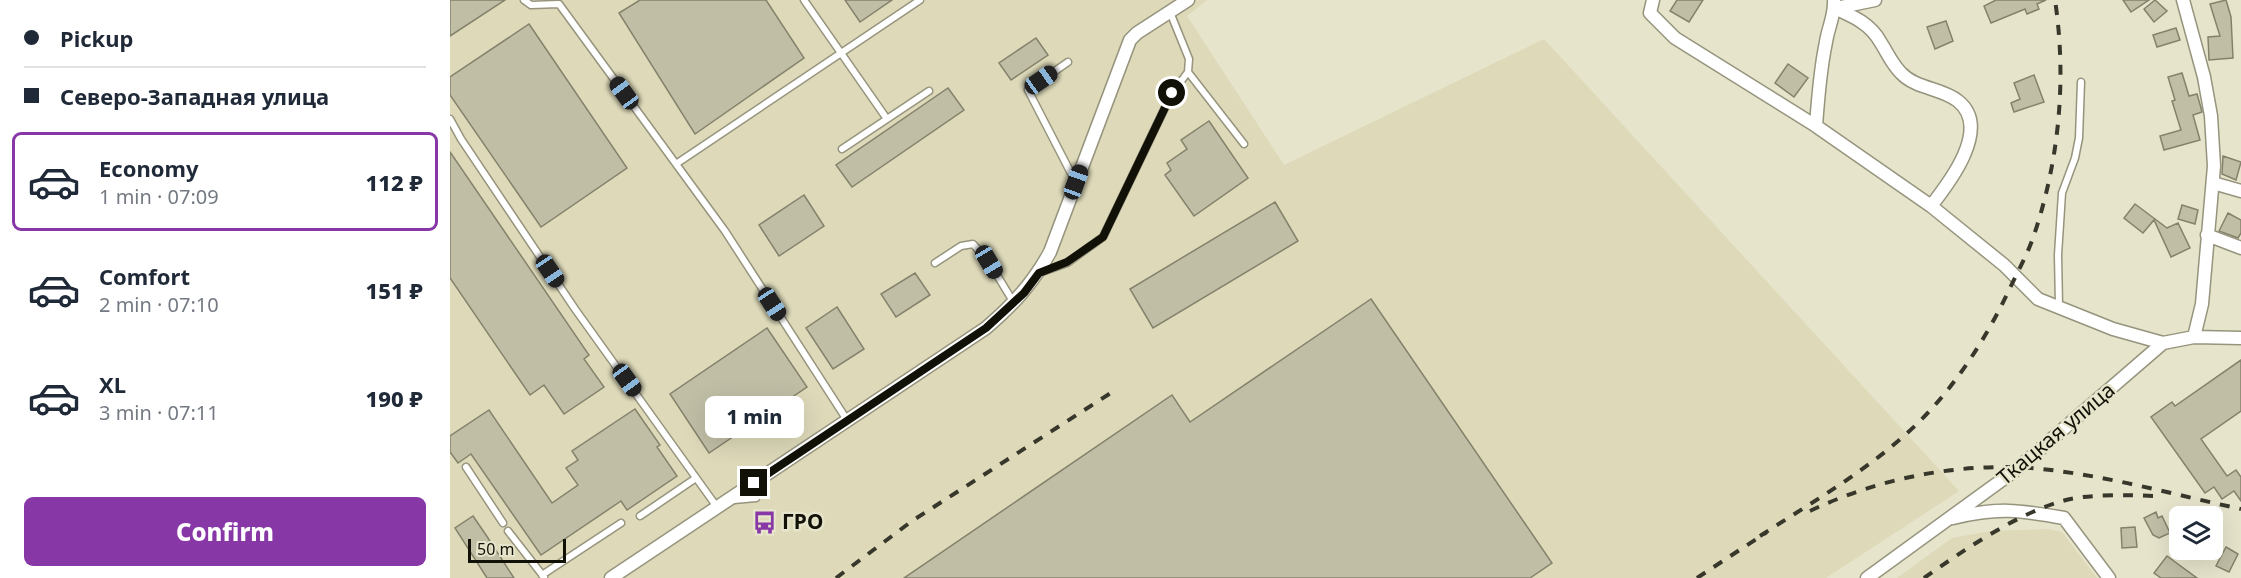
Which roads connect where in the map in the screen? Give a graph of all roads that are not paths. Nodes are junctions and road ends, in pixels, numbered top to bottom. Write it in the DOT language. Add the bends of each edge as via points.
graph roads {
  1 [pos="524,0"];
  2 [pos="804,0"];
  3 [pos="920,0"];
  4 [pos="1188,0"];
  5 [pos="1653,0"];
  6 [pos="1875,0"];
  7 [pos="2183,0"];
  8 [pos="560,2"];
  9 [pos="1834,4"];
  10 [pos="1170,12"];
  11 [pos="842,54"];
  12 [pos="1068,62"];
  13 [pos="1188,72"];
  14 [pos="2081,82"];
  15 [pos="929,91"];
  16 [pos="450,119"];
  17 [pos="887,119"];
  18 [pos="1816,126"];
  19 [pos="1244,144"];
  20 [pos="842,149"];
  21 [pos="676,164"];
  22 [pos="1076,182"];
  23 [pos="2213,183"];
  24 [pos="2241,191"];
  25 [pos="1931,206"];
  26 [pos="2207,235"];
  27 [pos="2241,249"];
  28 [pos="935,263"];
  29 [pos="1039,273"];
  30 [pos="1014,303"];
  31 [pos="2059,308"];
  32 [pos="2193,337"];
  33 [pos="2241,338"];
  34 [pos="2163,343"];
  35 [pos="848,420"];
  36 [pos="466,467"];
  37 [pos="696,478"];
  38 [pos="722,504"];
  39 [pos="640,516"];
  40 [pos="1946,520"];
  41 [pos="503,523"];
  42 [pos="621,523"];
  43 [pos="508,531"];
  44 [pos="543,576"];
  45 [pos="611,578"];
  46 [pos="1867,578"];
  47 [pos="2109,578"];
  1 -- 8 [label="lane" via="531,5"];
  2 -- 11 [label="lane"];
  3 -- 11 [label="lane"];
  4 -- 10 [label="street"];
  5 -- 18 [label="street" via="1650,13 1675,38"];
  6 -- 9 [label="street"];
  7 -- 23 [label="street" via="2211,116"];
  8 -- 21 [label="lane"];
  9 -- 18 [label="street"];
  9 -- 25 [label="street" via="1872,30 1903,76 1958,101 1968,112 1970,140 1952,179"];
  10 -- 13 [label="lane" via="1189,59"];
  10 -- 22 [label="street" via="1130,40"];
  11 -- 17 [label="lane"];
  11 -- 21 [label="lane"];
  12 -- 22 [label="lane" via="1028,90"];
  13 -- 19 [label="lane"];
  13 -- 29 [label="lane" via="1172,93 1103,237 1067,262"];
  14 -- 31 [label="lane" via="2079,138 2062,194"];
  15 -- 17 [label="lane"];
  16 -- 37 [label="lane" via="575,309"];
  17 -- 20 [label="lane"];
  18 -- 25 [label="street"];
  21 -- 35 [label="lane" via="725,231"];
  22 -- 29 [label="street"];
  23 -- 24 [label="street"];
  23 -- 26 [label="street"];
  25 -- 31 [label="street" via="2004,265 2038,299"];
  26 -- 27 [label="street"];
  26 -- 32 [label="street" via="2202,304"];
  28 -- 30 [label="lane" via="961,246 973,244"];
  29 -- 30 [label="street"];
  30 -- 35 [label="street" via="986,328"];
  31 -- 34 [label="street"];
  32 -- 33 [label="street"];
  32 -- 34 [label="street"];
  34 -- 40 [label="street, Ткацкая улица" via="2017,469"];
  35 -- 38 [label="street"];
  36 -- 41 [label="lane"];
  37 -- 38 [label="lane"];
  37 -- 39 [label="lane"];
  38 -- 45 [label="street"];
  40 -- 46 [label="street, Ткацкая улица"];
  40 -- 47 [label="street, Ткацкая улица" via="1995,510 2064,518"];
  42 -- 44 [label="lane"];
  43 -- 44 [label="lane"];
}
